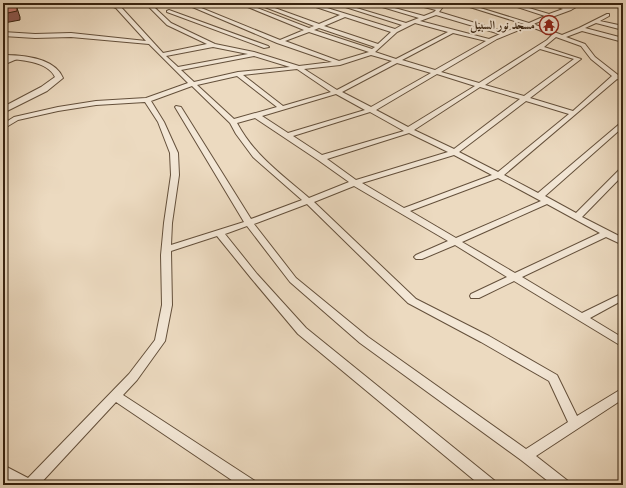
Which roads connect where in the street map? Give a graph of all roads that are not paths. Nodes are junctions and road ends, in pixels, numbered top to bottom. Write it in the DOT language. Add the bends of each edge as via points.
graph roads {
  1 [pos="106,3"];
  2 [pos="167,3"];
  3 [pos="185,3"];
  4 [pos="240,3"];
  5 [pos="257,3"];
  6 [pos="306,3"];
  7 [pos="336,3"];
  8 [pos="352,3"];
  9 [pos="371,3"];
  10 [pos="410,3"];
  11 [pos="444,3"];
  12 [pos="459,3"];
  13 [pos="507,3"];
  14 [pos="550,3"];
  15 [pos="581,3"];
  16 [pos="613,3"];
  17 [pos="150,5"];
  18 [pos="623,5"];
  19 [pos="347,7"];
  20 [pos="569,9"];
  21 [pos="169,11"];
  22 [pos="438,11"];
  23 [pos="346,15"];
  24 [pos="607,15"];
  25 [pos="550,16"];
  26 [pos="425,18"];
  27 [pos="226,20"];
  28 [pos="596,21"];
  29 [pos="417,22"];
  30 [pos="528,24"];
  31 [pos="406,25"];
  32 [pos="208,26"];
  33 [pos="320,26"];
  34 [pos="623,28"];
  35 [pos="201,29"];
  36 [pos="582,29"];
  37 [pos="309,30"];
  38 [pos="193,31"];
  39 [pos="395,31"];
  40 [pos="453,31"];
  41 [pos="186,33"];
  42 [pos="3,34"];
  43 [pos="505,34"];
  44 [pos="558,36"];
  45 [pos="491,40"];
  46 [pos="623,40"];
  47 [pos="282,41"];
  48 [pos="151,43"];
  49 [pos="214,45"];
  50 [pos="378,46"];
  51 [pos="266,47"];
  52 [pos="540,47"];
  53 [pos="372,52"];
  54 [pos="254,54"];
  55 [pos="162,55"];
  56 [pos="3,57"];
  57 [pos="15,58"];
  58 [pos="396,61"];
  59 [pos="574,62"];
  60 [pos="3,63"];
  61 [pos="340,63"];
  62 [pos="297,67"];
  63 [pos="580,67"];
  64 [pos="177,70"];
  65 [pos="437,72"];
  66 [pos="238,74"];
  67 [pos="620,77"];
  68 [pos="192,84"];
  69 [pos="480,84"];
  70 [pos="337,92"];
  71 [pos="525,99"];
  72 [pos="147,100"];
  73 [pos="178,107"];
  74 [pos="282,108"];
  75 [pos="3,110"];
  76 [pos="371,110"];
  77 [pos="574,114"];
  78 [pos="256,115"];
  79 [pos="233,122"];
  80 [pos="623,123"];
  81 [pos="3,127"];
  82 [pos="410,130"];
  83 [pos="287,136"];
  84 [pos="454,152"];
  85 [pos="321,158"];
  86 [pos="499,175"];
  87 [pos="621,176"];
  88 [pos="355,183"];
  89 [pos="539,197"];
  90 [pos="308,201"];
  91 [pos="548,201"];
  92 [pos="403,211"];
  93 [pos="577,218"];
  94 [pos="249,223"];
  95 [pos="219,232"];
  96 [pos="607,233"];
  97 [pos="455,241"];
  98 [pos="623,242"];
  99 [pos="167,249"];
  100 [pos="419,257"];
  101 [pos="514,278"];
  102 [pos="475,296"];
  103 [pos="623,296"];
  104 [pos="582,318"];
  105 [pos="623,343"];
  106 [pos="623,392"];
  107 [pos="115,395"];
  108 [pos="575,424"];
  109 [pos="526,456"];
  110 [pos="3,471"];
  111 [pos="29,485"];
  112 [pos="250,485"];
  113 [pos="490,485"];
  114 [pos="563,485"];
  1 -- 48 [label="street" via="118,7"];
  2 -- 17 [label="street"];
  3 -- 27 [label="street"];
  4 -- 37 [label="street"];
  5 -- 33 [label="street"];
  6 -- 23 [label="street"];
  7 -- 19 [label="street"];
  8 -- 19 [label="street"];
  9 -- 26 [label="street"];
  10 -- 22 [label="street"];
  11 -- 22 [label="street"];
  12 -- 30 [label="street"];
  13 -- 25 [label="street"];
  14 -- 20 [label="street"];
  15 -- 20 [label="street"];
  16 -- 18 [label="street"];
  17 -- 41 [label="street" via="169,24"];
  19 -- 31 [label="street"];
  20 -- 25 [label="street"];
  21 -- 32 [label="street"];
  22 -- 26 [label="street"];
  22 -- 43 [label="street"];
  23 -- 33 [label="street"];
  23 -- 39 [label="street"];
  24 -- 28 [label="street"];
  25 -- 30 [label="street"];
  26 -- 29 [label="street"];
  27 -- 32 [label="street"];
  27 -- 47 [label="street"];
  28 -- 34 [label="street"];
  28 -- 36 [label="street"];
  29 -- 31 [label="street"];
  29 -- 40 [label="street"];
  30 -- 43 [label="street"];
  30 -- 44 [label="street"];
  31 -- 39 [label="street"];
  32 -- 35 [label="street"];
  32 -- 51 [label="street"];
  33 -- 37 [label="street"];
  33 -- 50 [label="street"];
  36 -- 44 [label="street"];
  36 -- 46 [label="street"];
  37 -- 47 [label="street"];
  37 -- 53 [label="street"];
  38 -- 41 [label="street"];
  39 -- 50 [label="street"];
  40 -- 45 [label="street"];
  40 -- 58 [label="street"];
  41 -- 49 [label="street"];
  42 -- 48 [label="street" via="71,35"];
  43 -- 45 [label="street"];
  44 -- 52 [label="street"];
  44 -- 67 [label="street" via="584,45 593,58"];
  45 -- 65 [label="street"];
  47 -- 51 [label="street"];
  47 -- 61 [label="street"];
  48 -- 55 [label="street"];
  49 -- 54 [label="street"];
  49 -- 55 [label="street"];
  50 -- 53 [label="street"];
  51 -- 54 [label="street"];
  52 -- 59 [label="street" via="578,59"];
  52 -- 69 [label="street"];
  53 -- 58 [label="street"];
  53 -- 61 [label="street"];
  54 -- 62 [label="street"];
  54 -- 64 [label="street"];
  55 -- 64 [label="street"];
  56 -- 57 [label="street"];
  57 -- 60 [label="street"];
  57 -- 75 [label="street" via="44,64 54,70 59,78"];
  58 -- 65 [label="street"];
  58 -- 70 [label="street"];
  59 -- 63 [label="street"];
  59 -- 71 [label="street"];
  61 -- 62 [label="street"];
  62 -- 66 [label="street"];
  62 -- 70 [label="street"];
  64 -- 68 [label="street"];
  65 -- 69 [label="street"];
  65 -- 76 [label="street"];
  66 -- 68 [label="street"];
  66 -- 74 [label="street"];
  67 -- 77 [label="street"];
  68 -- 72 [label="street"];
  68 -- 79 [label="street"];
  69 -- 71 [label="street"];
  69 -- 82 [label="street"];
  70 -- 74 [label="street"];
  70 -- 76 [label="street"];
  71 -- 77 [label="street"];
  71 -- 84 [label="street"];
  72 -- 81 [label="street" via="58,108 16,118"];
  72 -- 99 [label="street" via="161,122 174,153 175,175"];
  73 -- 94 [label="street"];
  74 -- 78 [label="street"];
  76 -- 82 [label="street"];
  76 -- 83 [label="street"];
  77 -- 86 [label="street"];
  78 -- 79 [label="street"];
  78 -- 83 [label="street"];
  79 -- 90 [label="street" via="238,133 259,158"];
  80 -- 89 [label="street"];
  82 -- 84 [label="street"];
  82 -- 85 [label="street"];
  83 -- 85 [label="street"];
  84 -- 86 [label="street"];
  84 -- 88 [label="street"];
  85 -- 88 [label="street"];
  86 -- 89 [label="street"];
  86 -- 92 [label="street"];
  87 -- 93 [label="street"];
  88 -- 90 [label="street"];
  88 -- 92 [label="street"];
  89 -- 91 [label="street"];
  90 -- 94 [label="street"];
  90 -- 108 [label="street" via="412,301 553,378"];
  91 -- 93 [label="street"];
  91 -- 97 [label="street"];
  92 -- 97 [label="street"];
  93 -- 96 [label="street"];
  94 -- 95 [label="street"];
  94 -- 109 [label="street" via="293,280 364,340"];
  95 -- 99 [label="street"];
  95 -- 113 [label="street" via="302,331"];
  96 -- 98 [label="street"];
  96 -- 101 [label="street"];
  97 -- 100 [label="street"];
  97 -- 101 [label="street"];
  99 -- 107 [label="street" via="167,305 160,341 133,377"];
  101 -- 102 [label="street"];
  101 -- 104 [label="street"];
  103 -- 104 [label="street"];
  104 -- 105 [label="street"];
  106 -- 108 [label="street"];
  107 -- 111 [label="street"];
  107 -- 112 [label="street"];
  108 -- 109 [label="street"];
  109 -- 114 [label="street"];
  110 -- 111 [label="street"];
}
